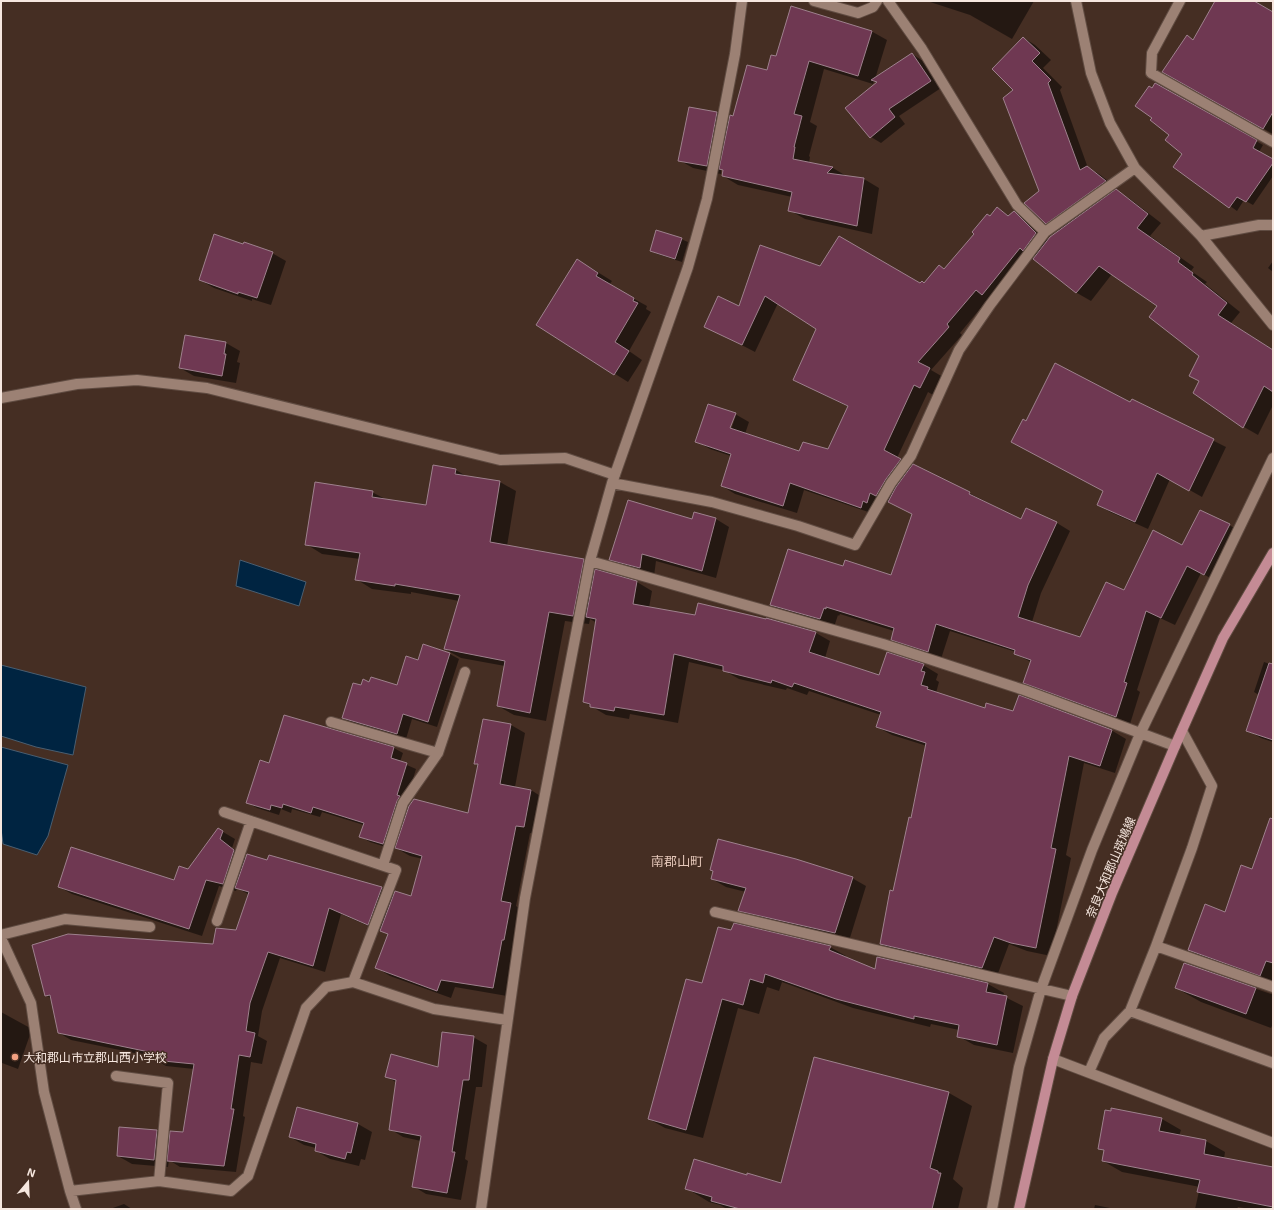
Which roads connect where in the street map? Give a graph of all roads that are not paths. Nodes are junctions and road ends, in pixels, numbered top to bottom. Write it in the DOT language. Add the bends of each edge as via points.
graph roads {
  1 [pos="742,1"];
  2 [pos="814,1"];
  3 [pos="877,1"];
  4 [pos="888,1"];
  5 [pos="1076,1"];
  6 [pos="1180,1"];
  7 [pos="1273,142"];
  8 [pos="1135,168"];
  9 [pos="1273,225"];
  10 [pos="1045,232"];
  11 [pos="1201,236"];
  12 [pos="1273,325"];
  13 [pos="1,398"];
  14 [pos="1273,458"];
  15 [pos="614,479"];
  16 [pos="1273,554"];
  17 [pos="590,561"];
  18 [pos="465,672"];
  19 [pos="332,722"];
  20 [pos="1182,731"];
  21 [pos="1140,734"];
  22 [pos="1175,746"];
  23 [pos="438,754"];
  24 [pos="224,812"];
  25 [pos="251,821"];
  26 [pos="382,865"];
  27 [pos="715,912"];
  28 [pos="217,921"];
  29 [pos="150,926"];
  30 [pos="1,937"];
  31 [pos="1156,946"];
  32 [pos="353,982"];
  33 [pos="1273,987"];
  34 [pos="1041,989"];
  35 [pos="1072,996"];
  36 [pos="1130,1011"];
  37 [pos="507,1020"];
  38 [pos="1053,1059"];
  39 [pos="1273,1063"];
  40 [pos="1088,1072"];
  41 [pos="116,1076"];
  42 [pos="1273,1143"];
  43 [pos="159,1181"];
  44 [pos="70,1191"];
  45 [pos="76,1209"];
  46 [pos="481,1209"];
  47 [pos="992,1209"];
  48 [pos="1019,1209"];
  1 -- 15 [label="street" via="735,54 705,207 688,267"];
  2 -- 3 [label="street" via="858,13 873,7"];
  4 -- 10 [label="street" via="922,49 1018,205"];
  5 -- 8 [label="street" via="1091,73 1110,123"];
  6 -- 7 [label="street" via="1152,53 1152,73"];
  8 -- 10 [label="street"];
  8 -- 11 [label="street"];
  9 -- 11 [label="street"];
  10 -- 15 [label="street" via="959,350 911,456 891,484 855,545 712,502"];
  11 -- 12 [label="street"];
  13 -- 15 [label="street" via="77,384 137,380 207,388 500,460 565,458"];
  14 -- 21 [label="street"];
  15 -- 17 [label="street"];
  16 -- 20 [label="main road, 奈良大和郡山斑鳩線" via="1223,638"];
  17 -- 21 [label="street" via="883,644 1024,690"];
  17 -- 37 [label="street" via="525,898"];
  18 -- 23 [label="street"];
  19 -- 23 [label="street"];
  20 -- 22 [label="main road, 奈良大和郡山斑鳩線"];
  20 -- 31 [label="street" via="1212,786"];
  21 -- 22 [label="street"];
  21 -- 34 [label="street" via="1092,850"];
  22 -- 35 [label="main road, 奈良大和郡山斑鳩線" via="1112,893"];
  23 -- 26 [label="street" via="403,803"];
  24 -- 25 [label="street"];
  25 -- 26 [label="street"];
  25 -- 28 [label="street"];
  26 -- 32 [label="street" via="396,870"];
  27 -- 34 [label="street"];
  29 -- 30 [label="street" via="65,919"];
  30 -- 44 [label="street" via="31,1003 44,1092"];
  31 -- 33 [label="street"];
  31 -- 36 [label="street"];
  32 -- 37 [label="street" via="434,1010"];
  32 -- 43 [label="street" via="326,987 306,1008 248,1176 231,1191"];
  34 -- 35 [label="street"];
  34 -- 47 [label="street" via="1019,1067"];
  35 -- 38 [label="main road, 奈良大和郡山斑鳩線"];
  36 -- 39 [label="street"];
  36 -- 40 [label="street" via="1104,1038"];
  37 -- 46 [label="street"];
  38 -- 40 [label="street"];
  38 -- 48 [label="main road, 奈良大和郡山斑鳩線"];
  40 -- 42 [label="street"];
  41 -- 43 [label="street" via="168,1083"];
  43 -- 44 [label="street"];
  44 -- 45 [label="street"];
}
